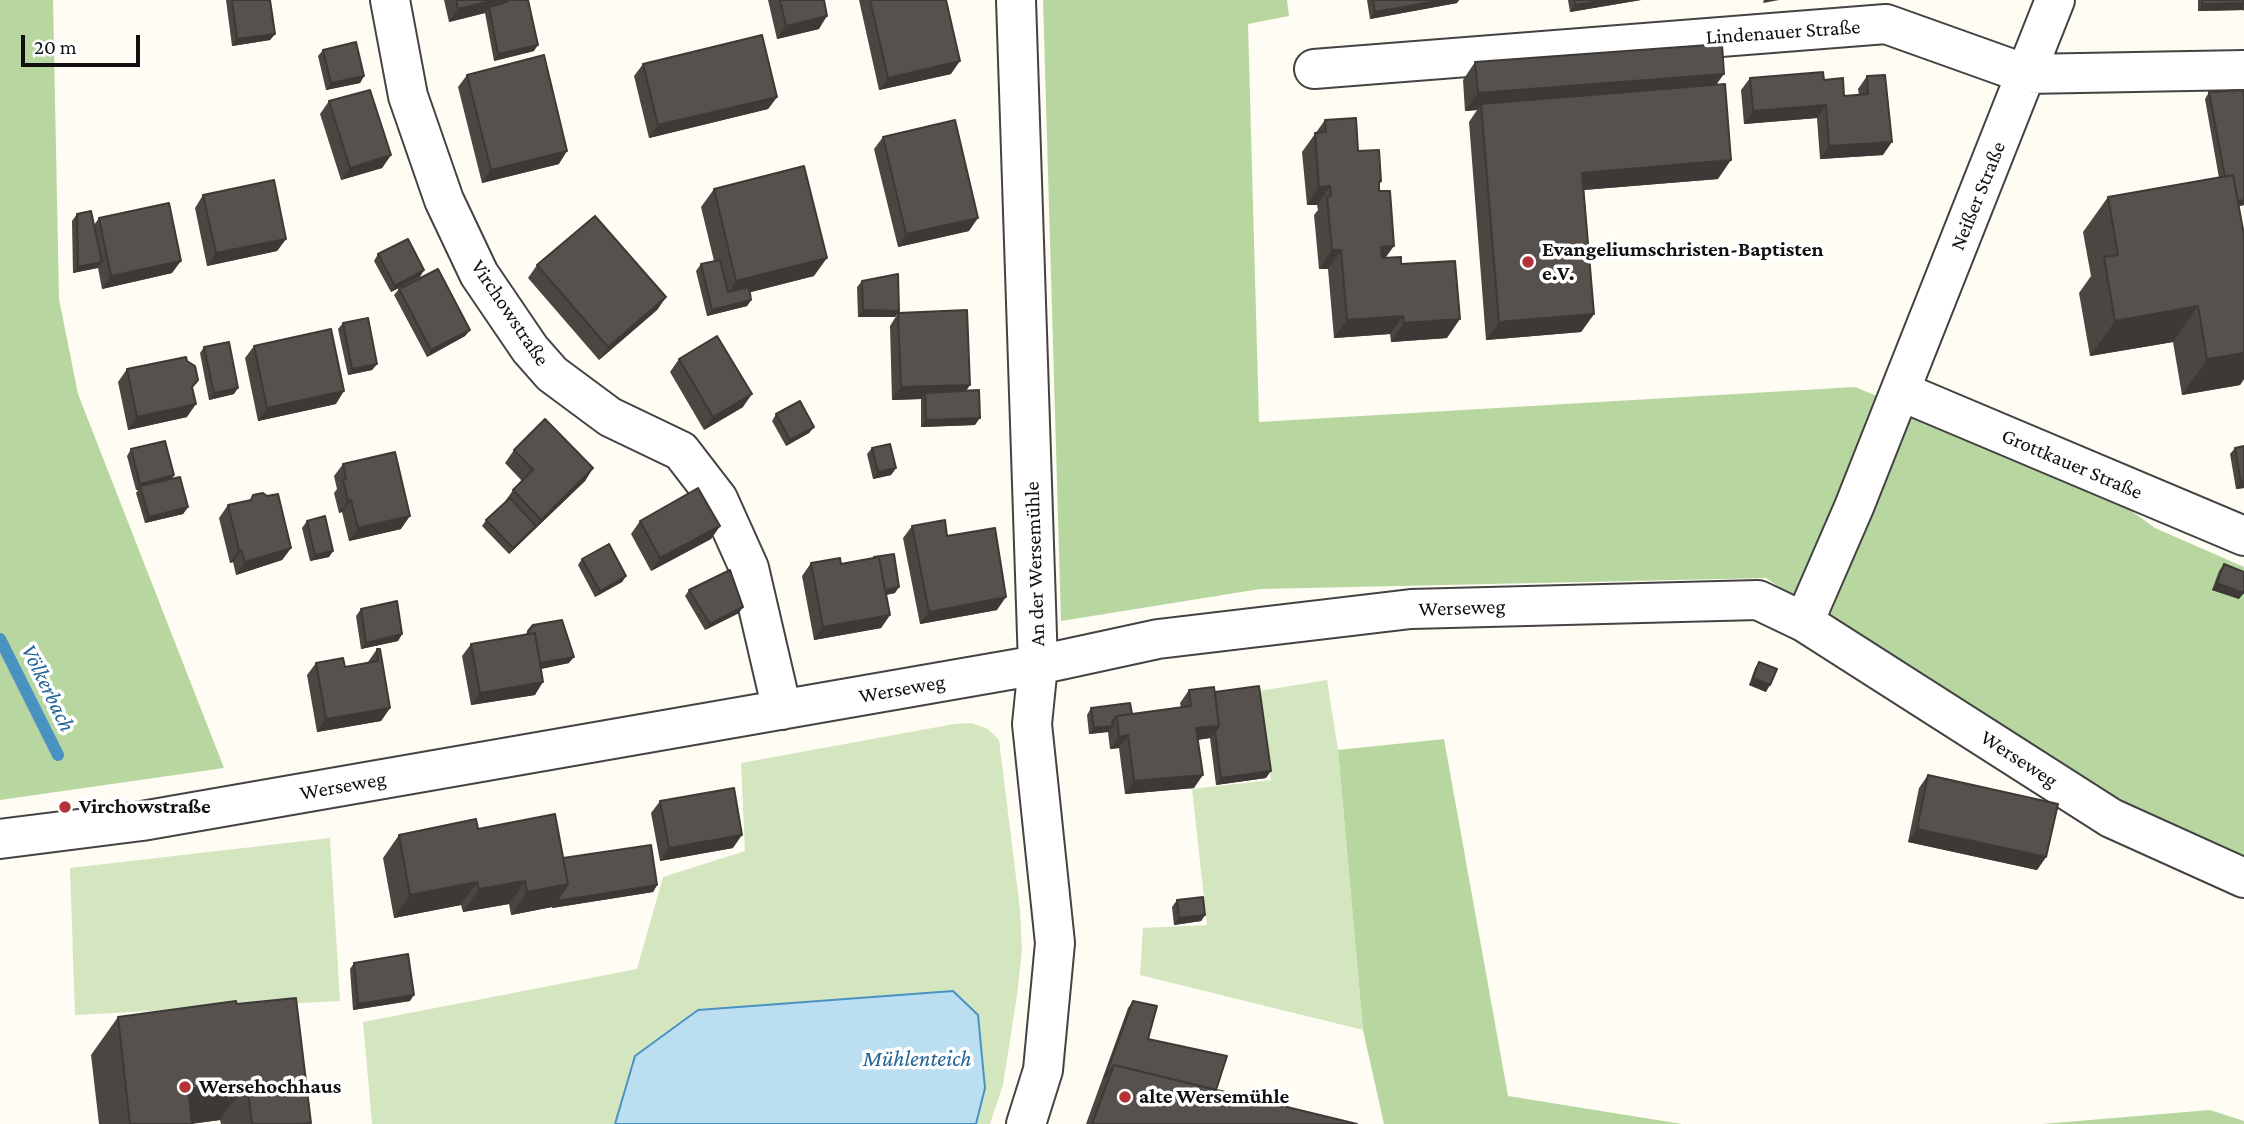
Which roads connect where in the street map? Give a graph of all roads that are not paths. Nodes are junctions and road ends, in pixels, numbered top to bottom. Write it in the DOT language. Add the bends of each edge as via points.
graph roads {
  1 [pos="390,0"];
  2 [pos="1016,0"];
  3 [pos="2055,0"];
  4 [pos="1886,12"];
  5 [pos="1314,69"];
  6 [pos="2244,70"];
  7 [pos="2026,74"];
  8 [pos="1900,391"];
  9 [pos="2244,536"];
  10 [pos="1804,622"];
  11 [pos="1038,665"];
  12 [pos="782,710"];
  13 [pos="0,839"];
  14 [pos="2244,877"];
  15 [pos="1026,1124"];
  1 -- 12 [label="street, Virchowstraße" via="408,96 444,200 479,274 552,374 610,417 681,451 718,499 749,568"];
  2 -- 11 [label="street, An der Wersemühle"];
  3 -- 7 [label="street, Neißer Straße"];
  4 -- 5 [label="street, Lindenauer Straße"];
  4 -- 7 [label="street, Lindenauer Straße"];
  6 -- 7 [label="street, Lindenauer Straße"];
  7 -- 8 [label="street, Neißer Straße"];
  8 -- 9 [label="street, Grottkauer Straße"];
  8 -- 10 [label="street"];
  10 -- 11 [label="street, Werseweg" via="1758,600 1410,609 1158,639"];
  10 -- 14 [label="street, Werseweg" via="2111,818"];
  11 -- 12 [label="street, Werseweg"];
  11 -- 15 [label="street, An der Wersemühle" via="1032,724 1055,943 1043,1070"];
  12 -- 13 [label="street, Werseweg" via="142,821"];
}
